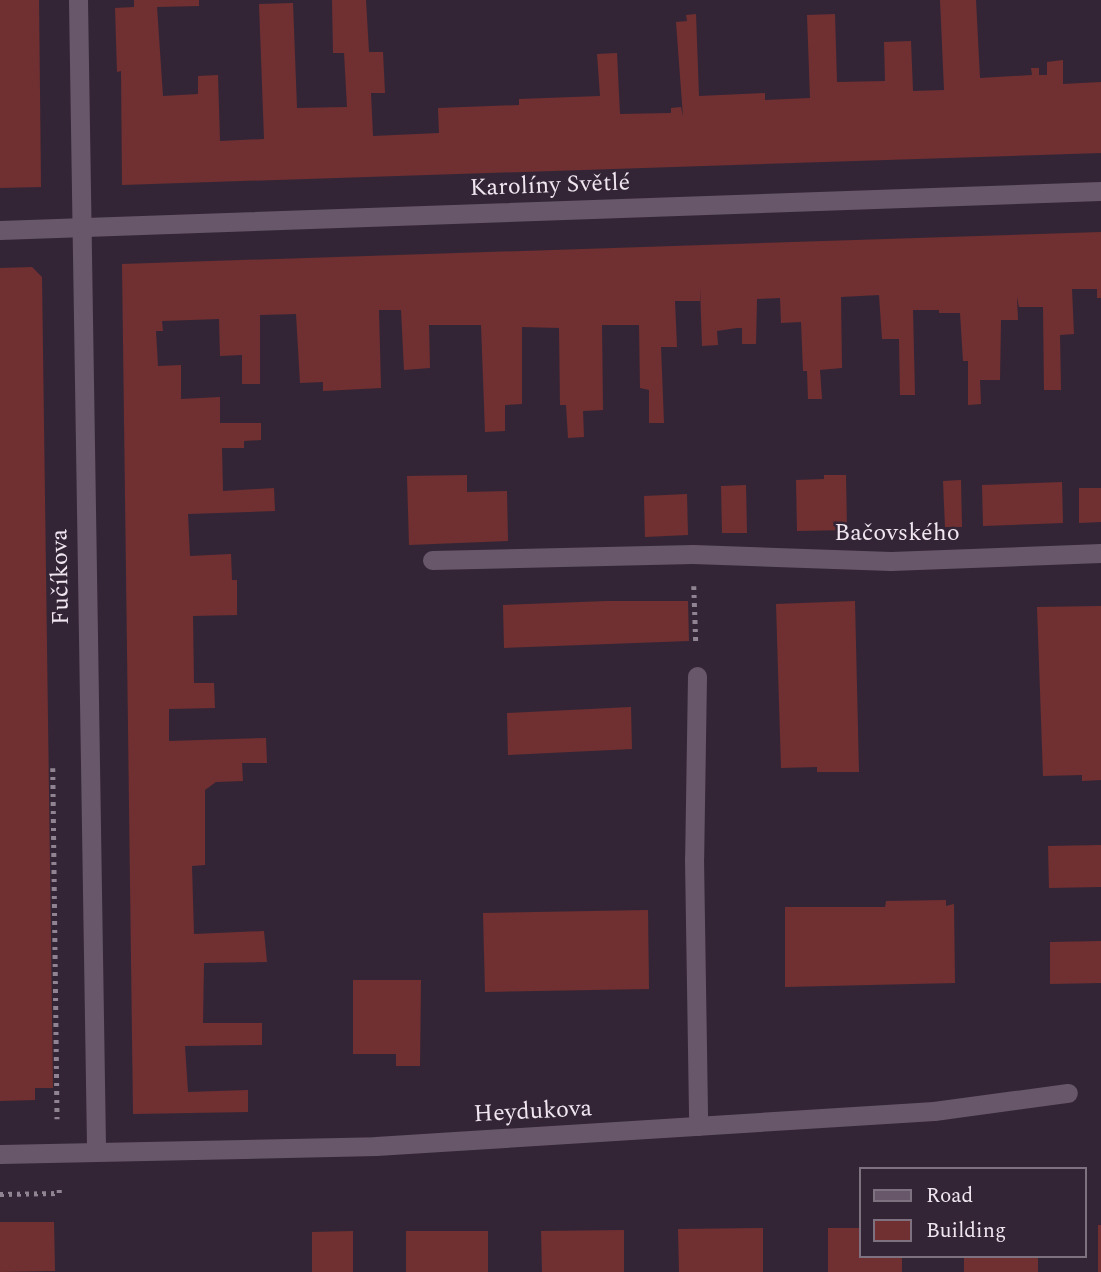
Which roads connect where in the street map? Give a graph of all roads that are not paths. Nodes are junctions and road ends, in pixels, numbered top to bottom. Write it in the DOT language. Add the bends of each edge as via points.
graph roads {
  1 [pos="78,0"];
  2 [pos="1101,191"];
  3 [pos="80,227"];
  4 [pos="0,230"];
  5 [pos="1101,553"];
  6 [pos="432,560"];
  7 [pos="697,676"];
  8 [pos="1068,1094"];
  9 [pos="698,1126"];
  10 [pos="96,1152"];
  11 [pos="0,1154"];
  1 -- 3 [label="street, Fučíkova"];
  2 -- 3 [label="street, Karolíny Světlé"];
  3 -- 4 [label="street, Karolíny Světlé"];
  3 -- 10 [label="street, Fučíkova"];
  5 -- 6 [label="street, Bačovského" via="891,561 693,554"];
  7 -- 9 [label="street"];
  8 -- 9 [label="street, Heydukova" via="934,1111"];
  9 -- 10 [label="street, Heydukova" via="376,1146"];
  10 -- 11 [label="street, Heydukova"];
}
